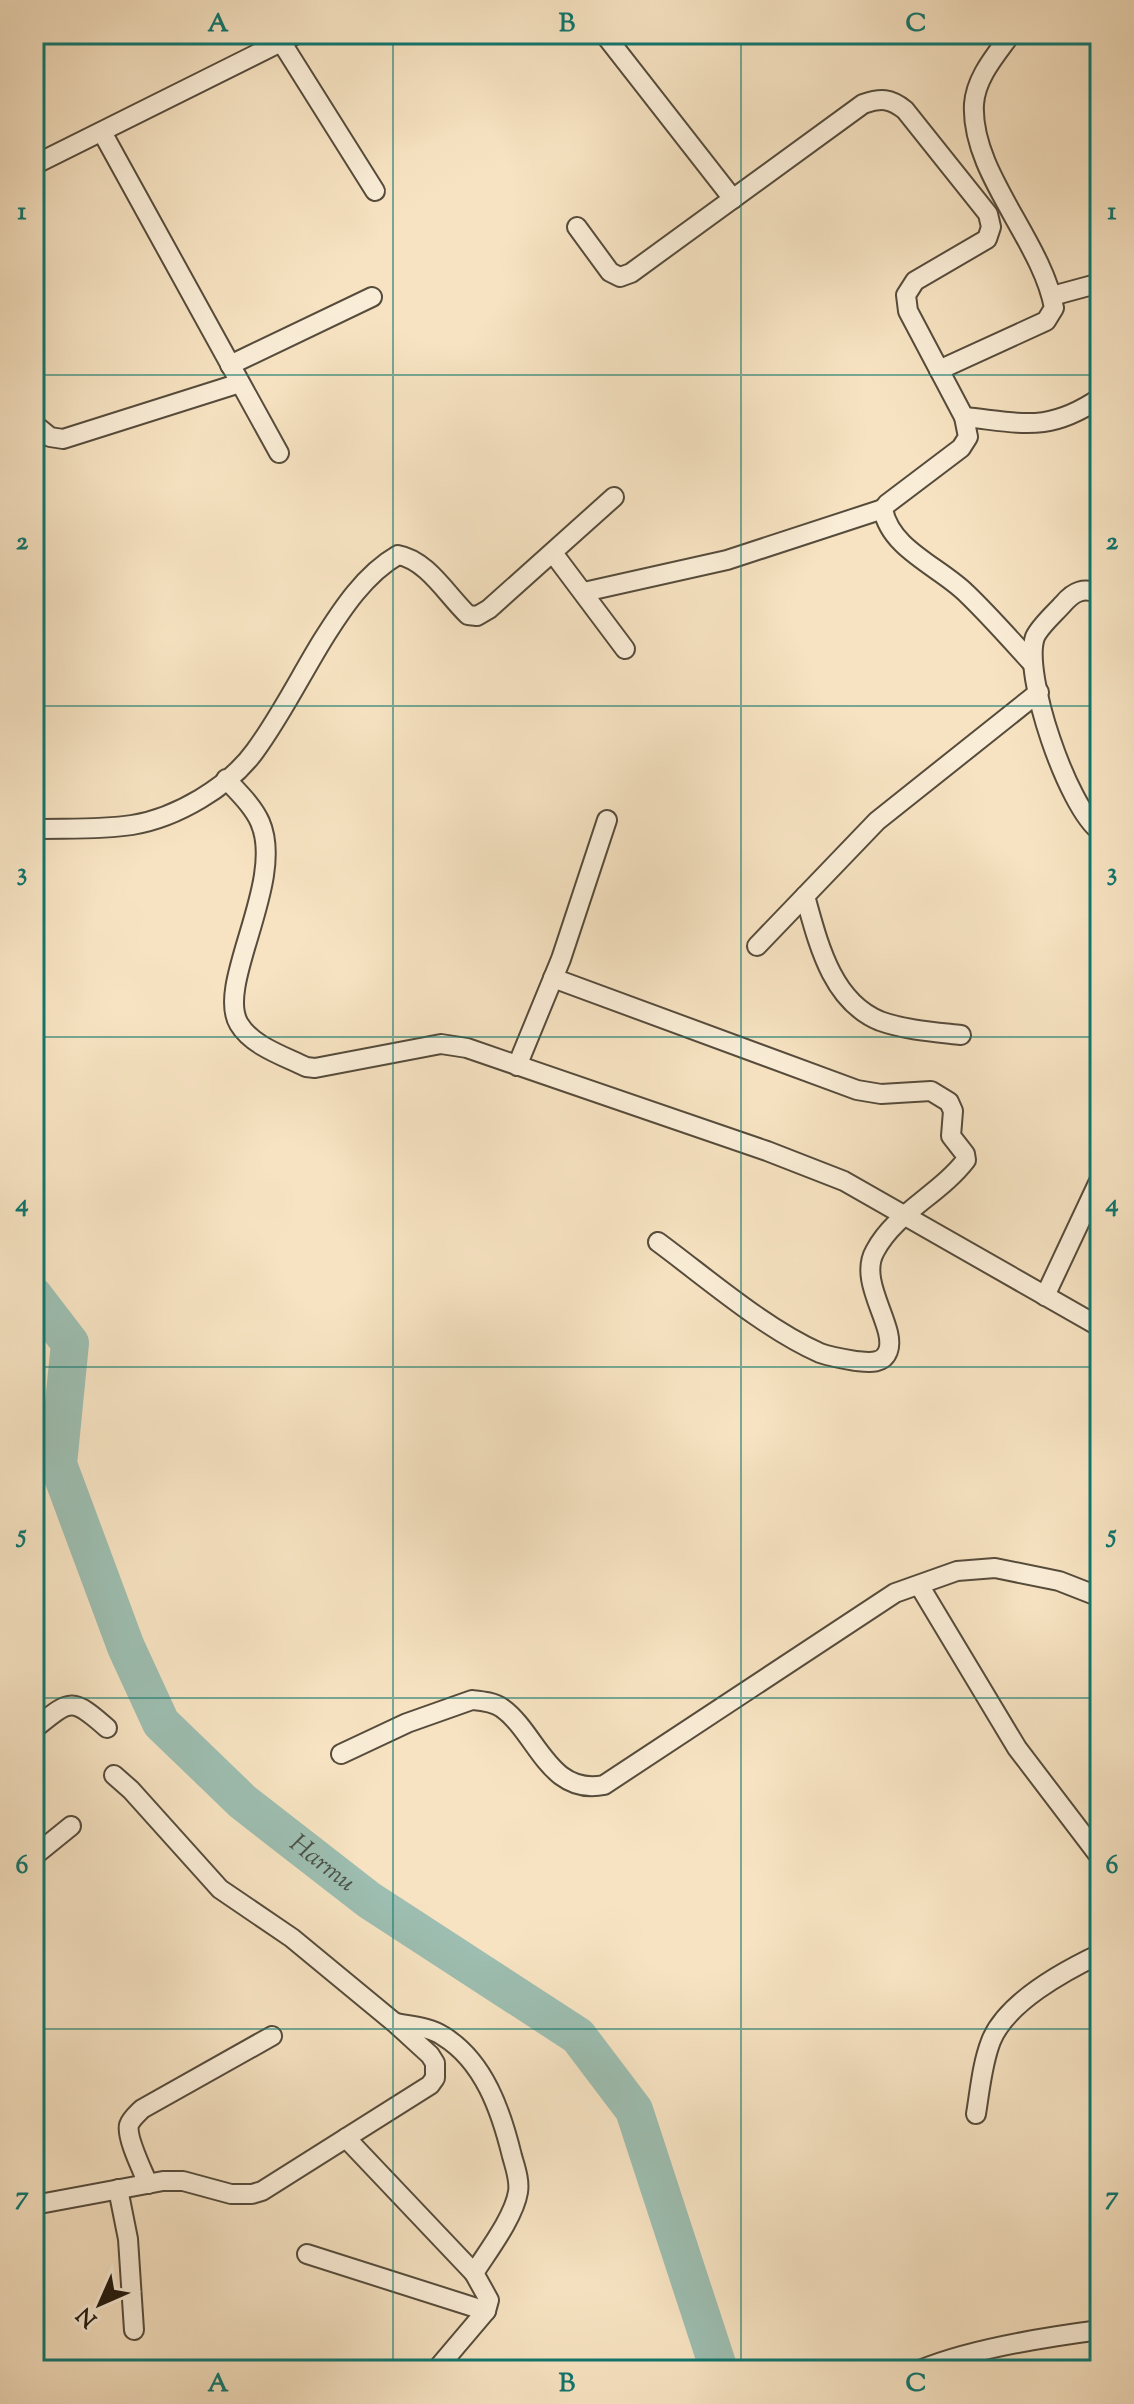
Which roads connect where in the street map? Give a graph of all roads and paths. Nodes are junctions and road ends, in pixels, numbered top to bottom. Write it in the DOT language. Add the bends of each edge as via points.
graph roads {
  1 [pos="1011,34"];
  2 [pos="290,38"];
  3 [pos="608,39"];
  4 [pos="102,132"];
  5 [pos="34,165"];
  6 [pos="375,191"];
  7 [pos="733,199"];
  8 [pos="577,227"];
  9 [pos="1100,283"];
  10 [pos="1052,296"];
  11 [pos="372,297"];
  12 [pos="230,365"];
  13 [pos="939,370"];
  14 [pos="240,383"];
  15 [pos="1100,398"];
  16 [pos="964,417"];
  17 [pos="34,424"];
  18 [pos="279,453"];
  19 [pos="614,497"];
  20 [pos="883,509"];
  21 [pos="553,553"];
  22 [pos="584,592"];
  23 [pos="1100,594"];
  24 [pos="625,649"];
  25 [pos="1031,662"];
  26 [pos="1039,692"];
  27 [pos="226,779"];
  28 [pos="607,820"];
  29 [pos="34,829"];
  30 [pos="1100,831"];
  31 [pos="805,896"];
  32 [pos="757,946"];
  33 [pos="553,978"];
  34 [pos="961,1035"];
  35 [pos="517,1066"];
  36 [pos="1100,1179"];
  37 [pos="906,1216"];
  38 [pos="658,1242"];
  39 [pos="1045,1296"];
  40 [pos="1100,1327"];
  41 [pos="919,1585"];
  42 [pos="1100,1597"];
  43 [pos="107,1728"];
  44 [pos="34,1729"];
  45 [pos="341,1754"];
  46 [pos="114,1775"];
  47 [pos="71,1826"];
  48 [pos="34,1856"];
  49 [pos="1100,1857"];
  50 [pos="1100,1954"];
  51 [pos="395,2023"];
  52 [pos="272,2036"];
  53 [pos="976,2114"];
  54 [pos="346,2138"];
  55 [pos="148,2184"];
  56 [pos="118,2189"];
  57 [pos="34,2205"];
  58 [pos="307,2254"];
  59 [pos="474,2273"];
  60 [pos="486,2311"];
  61 [pos="134,2330"];
  62 [pos="1100,2330"];
  63 [pos="436,2370"];
  64 [pos="920,2370"];
  1 -- 10 [label="street" via="984,72 974,103 977,124 990,169"];
  2 -- 4 [label="street"];
  2 -- 6 [label="street"];
  3 -- 7 [label="street"];
  4 -- 5 [label="street"];
  4 -- 12 [label="street"];
  7 -- 8 [label="street" via="620,277 610,272"];
  7 -- 13 [label="street" via="863,104 893,100 988,214 991,227 987,239 915,281 906,295 908,311"];
  9 -- 10 [label="street"];
  10 -- 13 [label="street" via="1054,308 1046,321"];
  11 -- 12 [label="street"];
  12 -- 14 [label="street"];
  13 -- 16 [label="street"];
  14 -- 17 [label="street" via="63,439 50,437"];
  14 -- 18 [label="street"];
  15 -- 16 [label="street" via="1079,412 1043,424"];
  16 -- 20 [label="street" via="968,437 961,448"];
  19 -- 21 [label="street"];
  20 -- 22 [label="street" via="727,560"];
  20 -- 25 [label="street" via="901,541 967,594"];
  21 -- 22 [label="street"];
  21 -- 27 [label="street" via="477,616 468,615 409,557 398,555 385,562 334,621 254,753"];
  22 -- 24 [label="street"];
  23 -- 25 [label="street" via="1080,590 1068,598 1036,636"];
  25 -- 26 [label="street"];
  26 -- 30 [label="street" via="1062,773 1079,808"];
  26 -- 31 [label="street" via="877,821"];
  27 -- 29 [label="street" via="207,795 156,820 130,826"];
  27 -- 35 [label="street" via="261,824 265,846 256,916 232,1006 251,1038 315,1068 441,1044"];
  28 -- 33 [label="street"];
  31 -- 32 [label="street"];
  31 -- 34 [label="street" via="838,987 855,1006 880,1021"];
  33 -- 35 [label="street"];
  33 -- 37 [label="street" via="857,1090 920,1090 941,1096 953,1111 951,1136 966,1160"];
  35 -- 37 [label="street" via="767,1151 844,1181"];
  36 -- 39 [label="street"];
  37 -- 38 [label="street" via="871,1259 875,1300 889,1344 885,1357 869,1363 823,1354 782,1332"];
  37 -- 39 [label="street"];
  39 -- 40 [label="street"];
  41 -- 42 [label="street" via="957,1571 995,1568 1059,1581"];
  41 -- 45 [label="street" via="895,1593 604,1785 584,1788 567,1780 502,1708 483,1701 472,1700 407,1723"];
  41 -- 49 [label="street" via="1017,1748"];
  43 -- 44 [label="street" via="76,1705 60,1709"];
  46 -- 51 [label="street" via="220,1889 292,1938"];
  47 -- 48 [label="street"];
  50 -- 53 [label="street" via="1044,1986 1001,2024 988,2049"];
  51 -- 54 [label="street" via="430,2055 435,2078"];
  51 -- 59 [label="street" via="446,2038 473,2064 504,2124 518,2194"];
  52 -- 55 [label="street" via="142,2109 132,2120 130,2136"];
  54 -- 55 [label="street" via="252,2194 183,2181"];
  54 -- 59 [label="street"];
  55 -- 56 [label="street"];
  56 -- 57 [label="street"];
  56 -- 61 [label="street" via="128,2239"];
  58 -- 60 [label="street"];
  59 -- 60 [label="street" via="489,2300"];
  60 -- 63 [label="street"];
  62 -- 64 [label="street" via="999,2348"];
}
